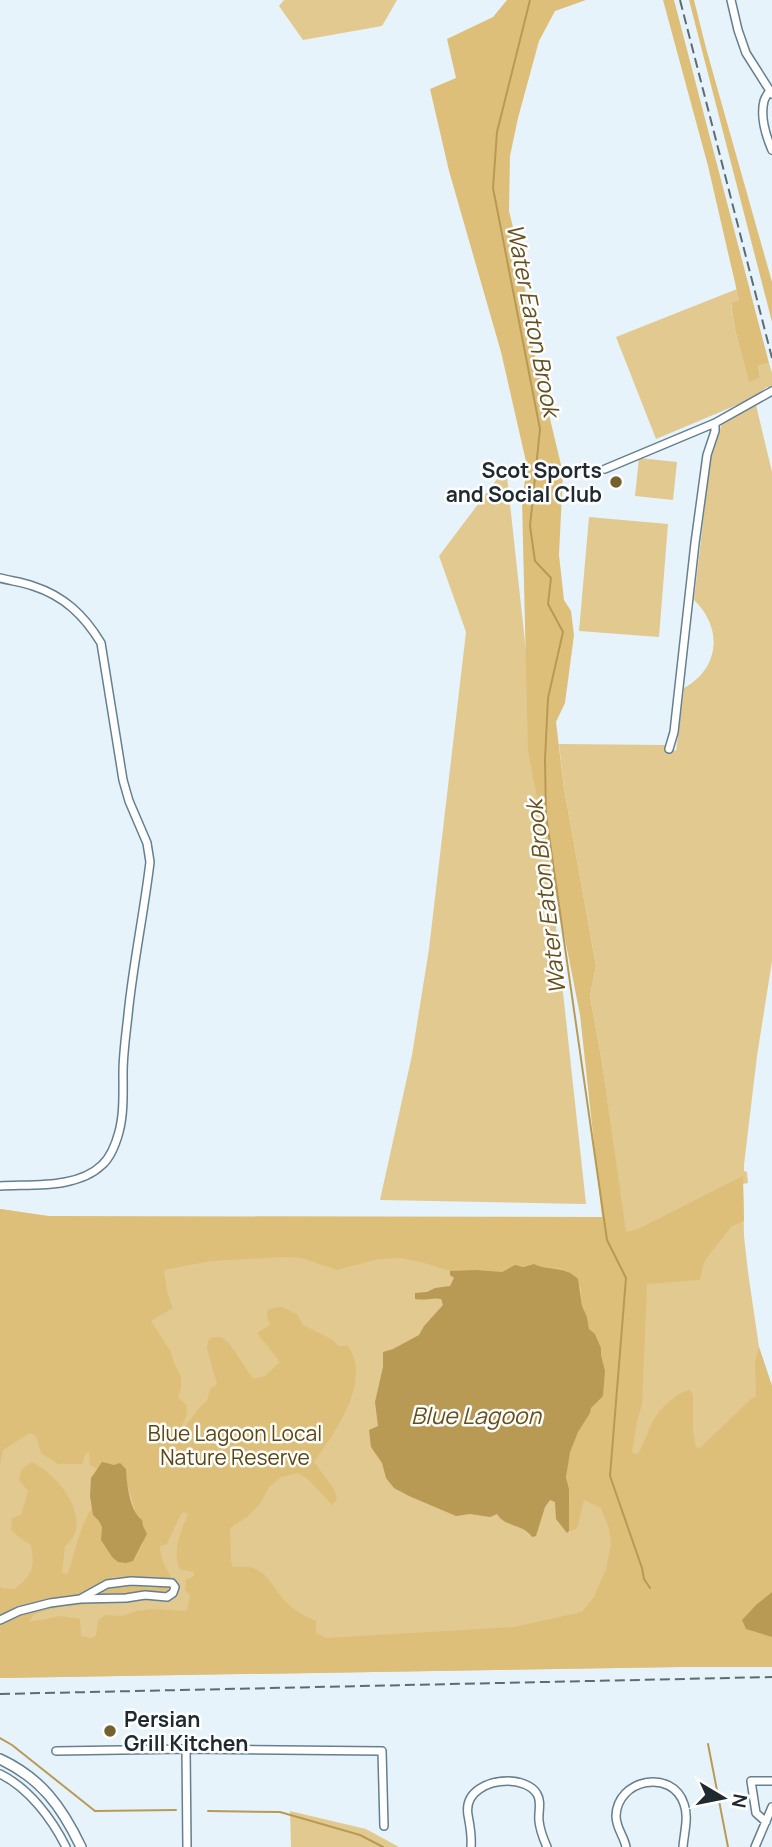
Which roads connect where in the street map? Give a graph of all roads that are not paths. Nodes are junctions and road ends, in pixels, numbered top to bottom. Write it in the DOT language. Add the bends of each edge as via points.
graph roads {
  1 [pos="731,0"];
  2 [pos="771,92"];
  3 [pos="772,150"];
  4 [pos="772,391"];
  5 [pos="715,423"];
  6 [pos="605,469"];
  7 [pos="0,578"];
  8 [pos="669,749"];
  9 [pos="0,1186"];
  10 [pos="80,1599"];
  11 [pos="0,1620"];
  12 [pos="186,1749"];
  13 [pos="56,1751"];
  14 [pos="4,1761"];
  15 [pos="1,1774"];
  16 [pos="772,1781"];
  17 [pos="772,1807"];
  18 [pos="766,1822"];
  19 [pos="384,1826"];
  20 [pos="66,1847"];
  21 [pos="81,1847"];
  22 [pos="187,1847"];
  23 [pos="471,1847"];
  24 [pos="547,1847"];
  25 [pos="626,1847"];
  26 [pos="683,1847"];
  27 [pos="755,1847"];
  1 -- 2 [label="street" via="746,53"];
  2 -- 3 [label="street" via="764,101 763,117"];
  4 -- 5 [label="street"];
  5 -- 6 [label="street"];
  5 -- 8 [label="street"];
  7 -- 9 [label="street" via="52,593 75,608 101,643 123,780 150,862 129,1004 119,1132 112,1150 94,1171 75,1179"];
  10 -- 10 [label="street" via="107,1584 131,1581 172,1583 175,1587 167,1597"];
  10 -- 11 [label="street" via="19,1611"];
  12 -- 13 [label="street"];
  12 -- 19 [label="street" via="382,1751"];
  12 -- 22 [label="street"];
  14 -- 15 [label="street"];
  14 -- 21 [label="street" via="35,1781 55,1802"];
  15 -- 20 [label="street" via="33,1799"];
  16 -- 18 [label="street" via="749,1779 756,1813"];
  17 -- 18 [label="street"];
  18 -- 27 [label="street"];
  23 -- 24 [label="street" via="468,1802 484,1786 511,1781 533,1788 538,1795"];
  25 -- 26 [label="street" via="618,1828 618,1804 626,1792 646,1782 666,1784 684,1803"];
}
